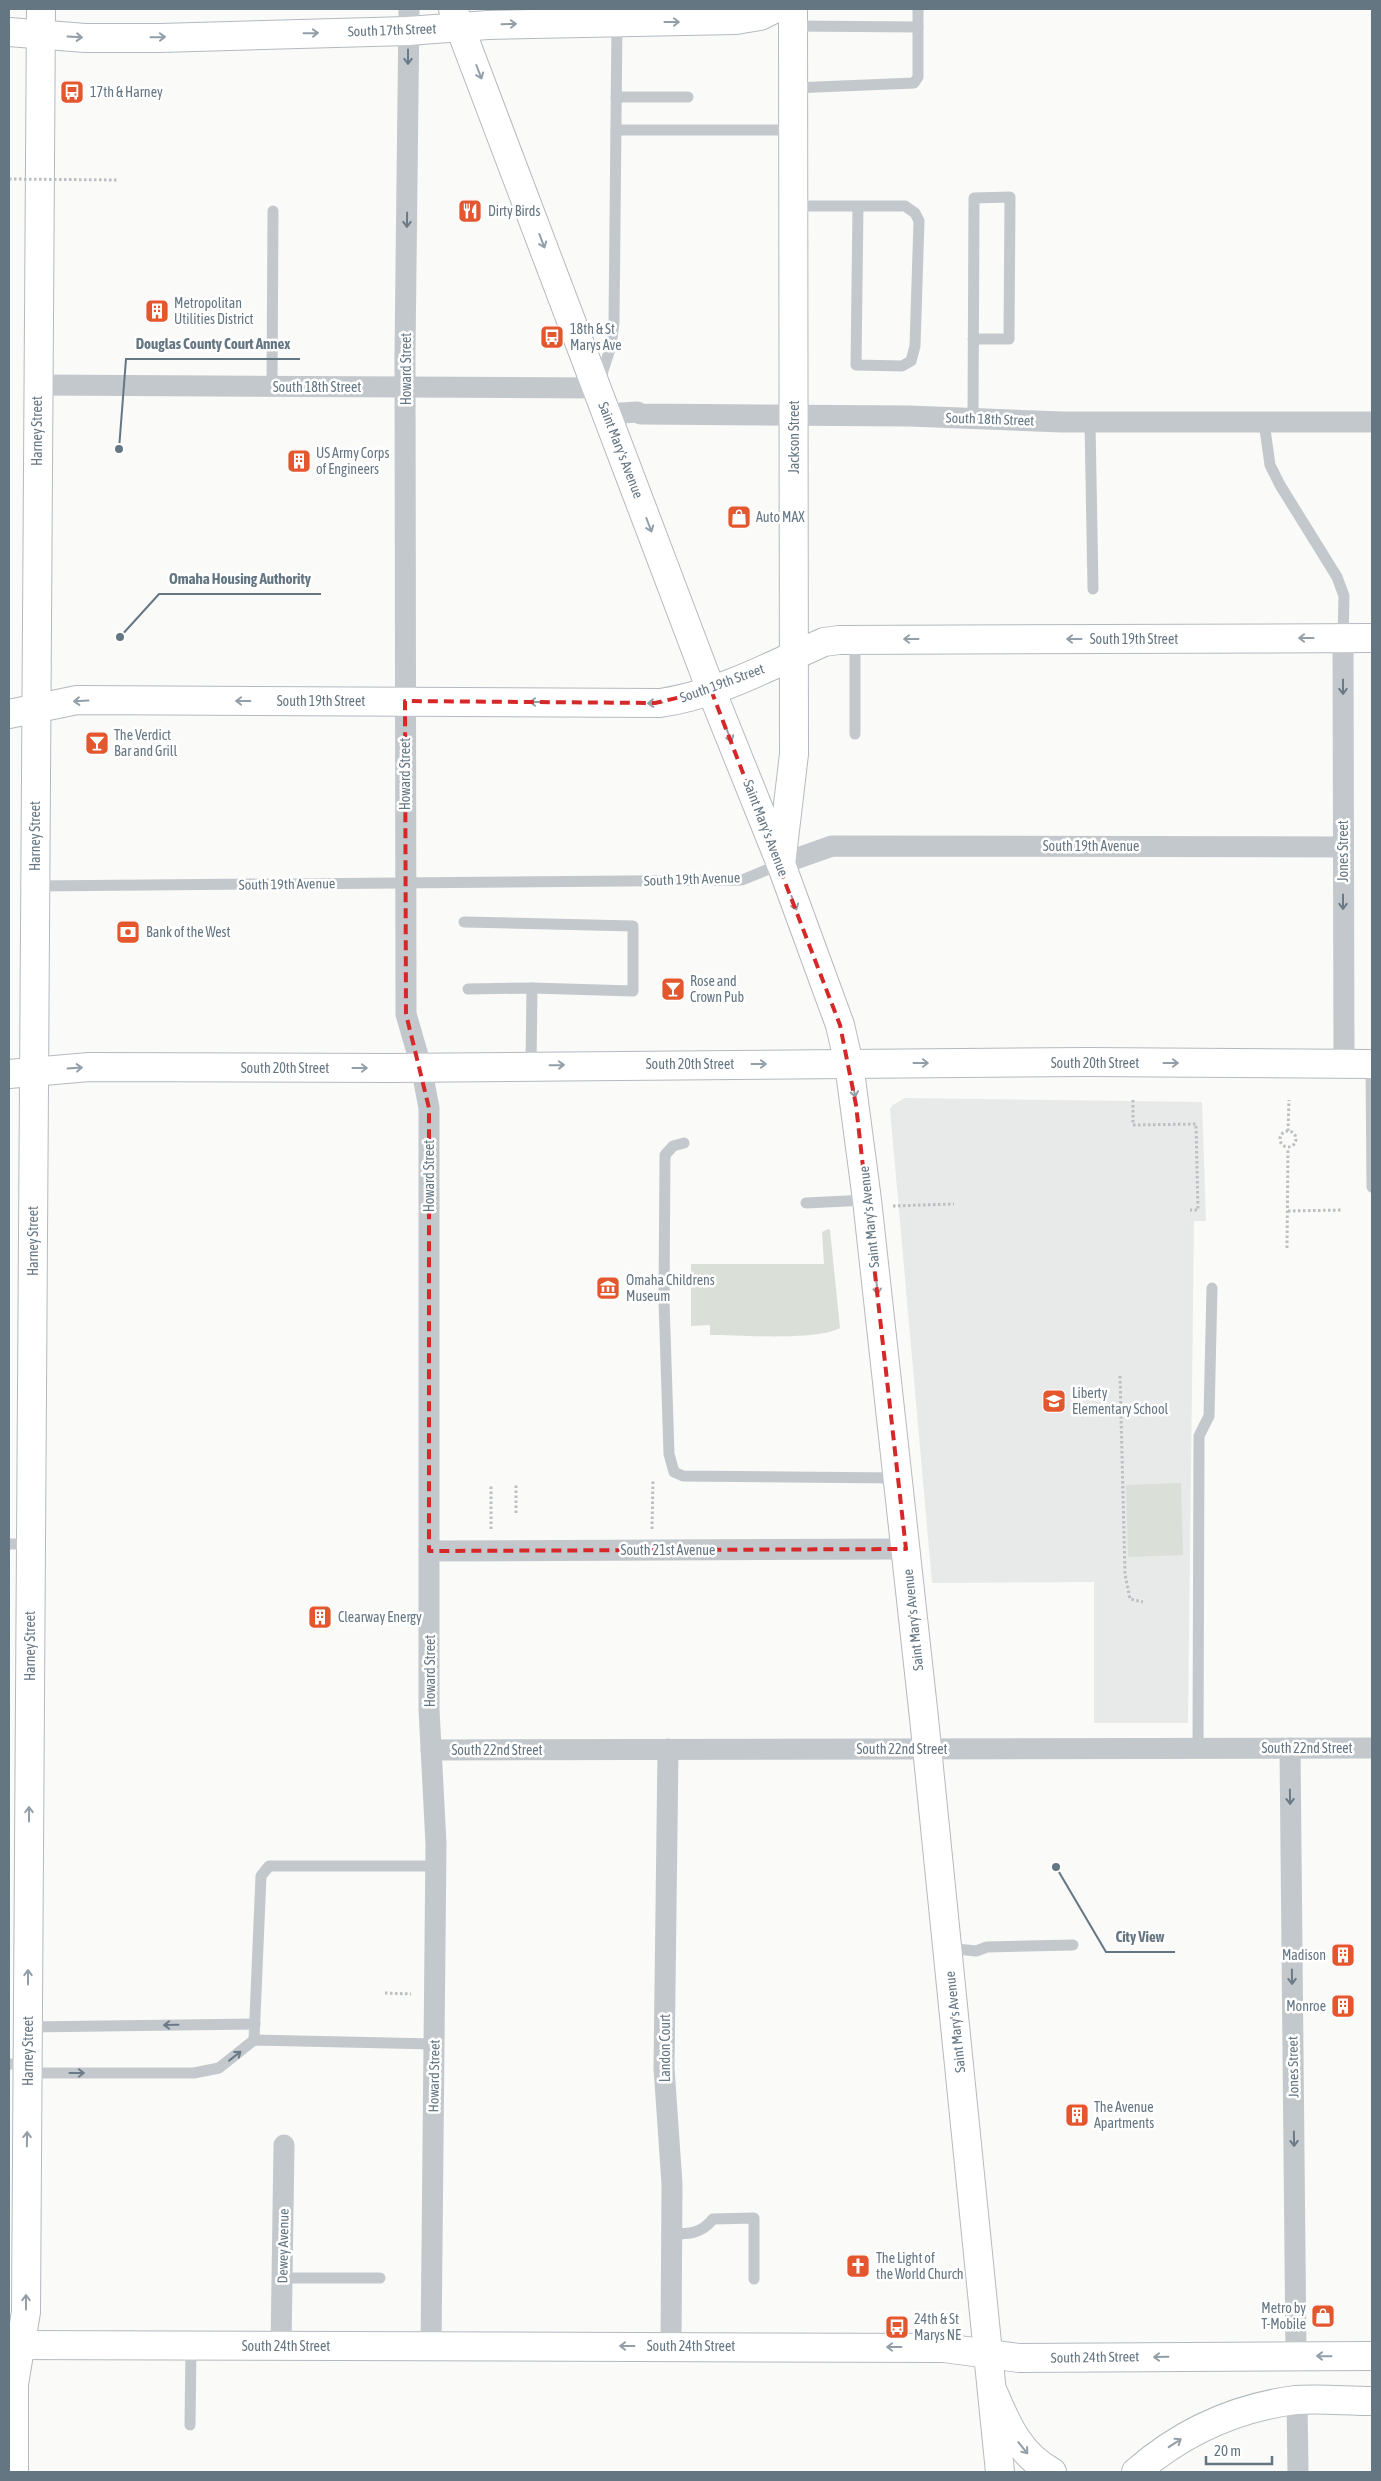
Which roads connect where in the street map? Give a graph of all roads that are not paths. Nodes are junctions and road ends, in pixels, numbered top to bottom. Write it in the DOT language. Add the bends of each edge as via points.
graph roads {
  1 [pos="918,9"];
  2 [pos="787,14"];
  3 [pos="457,18"];
  4 [pos="408,20"];
  5 [pos="40,22"];
  6 [pos="617,22"];
  7 [pos="918,27"];
  8 [pos="9,32"];
  9 [pos="793,88"];
  10 [pos="616,97"];
  11 [pos="688,97"];
  12 [pos="616,130"];
  13 [pos="793,130"];
  14 [pos="794,206"];
  15 [pos="858,206"];
  16 [pos="273,211"];
  17 [pos="973,339"];
  18 [pos="38,385"];
  19 [pos="272,387"];
  20 [pos="406,388"];
  21 [pos="597,388"];
  22 [pos="608,414"];
  23 [pos="794,415"];
  24 [pos="973,419"];
  25 [pos="1090,422"];
  26 [pos="1264,422"];
  27 [pos="1372,422"];
  28 [pos="1093,589"];
  29 [pos="1343,638"];
  30 [pos="1372,638"];
  31 [pos="855,639"];
  32 [pos="794,656"];
  33 [pos="711,690"];
  34 [pos="405,702"];
  35 [pos="36,707"];
  36 [pos="9,714"];
  37 [pos="855,734"];
  38 [pos="1343,847"];
  39 [pos="781,864"];
  40 [pos="405,883"];
  41 [pos="35,886"];
  42 [pos="464,922"];
  43 [pos="532,988"];
  44 [pos="468,989"];
  45 [pos="1344,1063"];
  46 [pos="850,1064"];
  47 [pos="1372,1064"];
  48 [pos="421,1066"];
  49 [pos="531,1066"];
  50 [pos="22,1073"];
  51 [pos="684,1143"];
  52 [pos="1372,1187"];
  53 [pos="806,1203"];
  54 [pos="880,1203"];
  55 [pos="1212,1288"];
  56 [pos="898,1478"];
  57 [pos="20,1544"];
  58 [pos="906,1549"];
  59 [pos="430,1551"];
  60 [pos="1198,1748"];
  61 [pos="1290,1748"];
  62 [pos="1372,1748"];
  63 [pos="668,1749"];
  64 [pos="927,1749"];
  65 [pos="431,1750"];
  66 [pos="436,1866"];
  67 [pos="1073,1945"];
  68 [pos="947,1948"];
  69 [pos="255,2024"];
  70 [pos="28,2027"];
  71 [pos="254,2040"];
  72 [pos="434,2044"];
  73 [pos="22,2067"];
  74 [pos="284,2145"];
  75 [pos="671,2234"];
  76 [pos="282,2278"];
  77 [pos="380,2278"];
  78 [pos="754,2279"];
  79 [pos="14,2345"];
  80 [pos="191,2346"];
  81 [pos="281,2346"];
  82 [pos="431,2346"];
  83 [pos="671,2346"];
  84 [pos="988,2353"];
  85 [pos="1296,2355"];
  86 [pos="1372,2356"];
  87 [pos="992,2390"];
  88 [pos="1297,2400"];
  89 [pos="1372,2401"];
  90 [pos="190,2425"];
  91 [pos="1135,2471"];
  92 [pos="14,2472"];
  93 [pos="1000,2472"];
  94 [pos="1052,2472"];
  95 [pos="1298,2472"];
  1 -- 7 [label="lane"];
  6 -- 2 [label="main road, South 17th Street, one-way" via="743,19"];
  2 -- 7 [label="lane"];
  2 -- 9 [label="main road, Jackson Street"];
  3 -- 4 [label="main road, South 17th Street"];
  3 -- 6 [label="main road, South 17th Street, one-way"];
  3 -- 21 [label="main road, Saint Mary's Avenue, one-way"];
  5 -- 4 [label="main road, South 17th Street, one-way" via="160,38"];
  4 -- 20 [label="street, Howard Street, one-way"];
  5 -- 8 [label="main road, South 17th Street"];
  5 -- 18 [label="main road, Harney Street"];
  6 -- 10 [label="lane"];
  7 -- 9 [label="lane" via="918,77 914,84"];
  9 -- 13 [label="main road, Jackson Street"];
  10 -- 11 [label="lane"];
  10 -- 12 [label="lane"];
  12 -- 13 [label="lane"];
  12 -- 21 [label="lane" via="614,328 609,355"];
  13 -- 14 [label="main road, Jackson Street"];
  14 -- 15 [label="lane"];
  14 -- 23 [label="main road, Jackson Street"];
  15 -- 15 [label="lane" via="905,206 915,213 919,221 916,346 911,360 902,366 856,365"];
  16 -- 19 [label="lane"];
  17 -- 17 [label="lane" via="974,198 1010,197 1009,339"];
  17 -- 24 [label="lane"];
  18 -- 19 [label="street, South 18th Street"];
  18 -- 35 [label="main road, Harney Street"];
  19 -- 20 [label="street, South 18th Street"];
  20 -- 21 [label="street, South 18th Street"];
  20 -- 34 [label="street, Howard Street"];
  21 -- 22 [label="main road, Saint Mary's Avenue"];
  22 -- 23 [label="street, South 18th Street"];
  22 -- 33 [label="main road, Saint Mary's Avenue, one-way"];
  23 -- 24 [label="street, South 18th Street"];
  23 -- 32 [label="main road, Jackson Street"];
  24 -- 25 [label="street, South 18th Street"];
  25 -- 26 [label="street, South 18th Street"];
  25 -- 28 [label="lane"];
  26 -- 27 [label="street, South 18th Street"];
  26 -- 29 [label="lane" via="1270,465 1337,577 1344,596"];
  29 -- 30 [label="main road, South 19th Street"];
  29 -- 31 [label="main road, South 19th Street, one-way"];
  29 -- 38 [label="street, Jones Street, one-way"];
  31 -- 32 [label="main road, South 19th Street" via="824,642"];
  31 -- 37 [label="lane"];
  32 -- 33 [label="main road, South 19th Street"];
  32 -- 39 [label="main road, Jackson Street" via="794,754"];
  33 -- 34 [label="main road, South 19th Street, one-way" via="680,700 655,703"];
  33 -- 39 [label="main road, Saint Mary's Avenue, one-way"];
  34 -- 35 [label="main road, South 19th Street, one-way" via="77,700"];
  34 -- 40 [label="street, Howard Street"];
  35 -- 36 [label="main road, South 19th Street"];
  35 -- 41 [label="main road, Harney Street"];
  38 -- 39 [label="street, South 19th Avenue" via="832,846"];
  38 -- 45 [label="street, Jones Street, one-way"];
  39 -- 40 [label="lane, South 19th Avenue" via="742,880"];
  39 -- 46 [label="main road, Saint Mary's Avenue, one-way" via="840,1025"];
  40 -- 41 [label="lane, South 19th Avenue"];
  40 -- 48 [label="street, Howard Street" via="406,1014"];
  41 -- 50 [label="main road, Harney Street"];
  42 -- 43 [label="lane" via="633,926 632,991"];
  43 -- 44 [label="lane"];
  43 -- 49 [label="lane"];
  46 -- 45 [label="main road, South 20th Street, one-way"];
  45 -- 47 [label="main road, South 20th Street"];
  49 -- 46 [label="main road, South 20th Street, one-way"];
  46 -- 54 [label="main road, Saint Mary's Avenue, one-way"];
  47 -- 52 [label="lane"];
  48 -- 49 [label="main road, South 20th Street"];
  50 -- 48 [label="main road, South 20th Street, one-way" via="88,1067"];
  48 -- 59 [label="street, Howard Street" via="429,1108"];
  50 -- 57 [label="main road, Harney Street"];
  51 -- 56 [label="lane" via="673,1146 665,1155 664,1300 669,1454 674,1472 683,1476"];
  53 -- 54 [label="lane"];
  54 -- 56 [label="main road, Saint Mary's Avenue, one-way"];
  55 -- 60 [label="lane" via="1209,1416 1199,1436"];
  56 -- 58 [label="main road, Saint Mary's Avenue"];
  70 -- 57 [label="main road, Harney Street, one-way"];
  58 -- 59 [label="street, South 21st Avenue"];
  58 -- 64 [label="main road, Saint Mary's Avenue"];
  59 -- 65 [label="street, Howard Street"];
  60 -- 61 [label="street, South 22nd Street"];
  60 -- 64 [label="street, South 22nd Street"];
  61 -- 62 [label="street, South 22nd Street"];
  61 -- 85 [label="street, Jones Street, one-way"];
  63 -- 64 [label="street, South 22nd Street"];
  63 -- 65 [label="street, South 22nd Street"];
  63 -- 75 [label="street, Landon Court" via="664,2068 672,2184"];
  64 -- 68 [label="main road, Saint Mary's Avenue"];
  65 -- 66 [label="street, Howard Street"];
  66 -- 69 [label="lane" via="269,1866 261,1876"];
  66 -- 72 [label="street, Howard Street"];
  67 -- 68 [label="lane" via="987,1947 976,1951"];
  68 -- 84 [label="main road, Saint Mary's Avenue"];
  69 -- 70 [label="lane, one-way"];
  69 -- 71 [label="lane"];
  70 -- 73 [label="main road, Harney Street"];
  71 -- 72 [label="lane"];
  73 -- 71 [label="lane, one-way" via="194,2073 219,2068"];
  72 -- 82 [label="street, Howard Street"];
  79 -- 73 [label="main road, Harney Street, one-way" via="26,2312"];
  74 -- 76 [label="street, Dewey Avenue"];
  75 -- 78 [label="lane" via="692,2234 713,2219 754,2218"];
  75 -- 83 [label="street, Landon Court"];
  76 -- 77 [label="lane"];
  76 -- 81 [label="street, Dewey Avenue"];
  79 -- 80 [label="main road, South 24th Street"];
  79 -- 92 [label="main road, Harney Street"];
  80 -- 81 [label="main road, South 24th Street"];
  80 -- 90 [label="lane"];
  81 -- 82 [label="main road, South 24th Street"];
  83 -- 82 [label="main road, South 24th Street, one-way"];
  84 -- 83 [label="main road, South 24th Street, one-way" via="944,2348"];
  85 -- 84 [label="main road, South 24th Street, one-way" via="1019,2358"];
  84 -- 87 [label="main road, Saint Mary's Avenue"];
  86 -- 85 [label="main road, South 24th Street, one-way"];
  87 -- 93 [label="main road, Saint Mary's Avenue"];
  87 -- 94 [label="main road, one-way" via="1017,2441 1035,2462"];
  88 -- 89 [label="main road"];
  91 -- 88 [label="main road, one-way" via="1174,2442 1226,2416"];
  88 -- 95 [label="street"];
}
